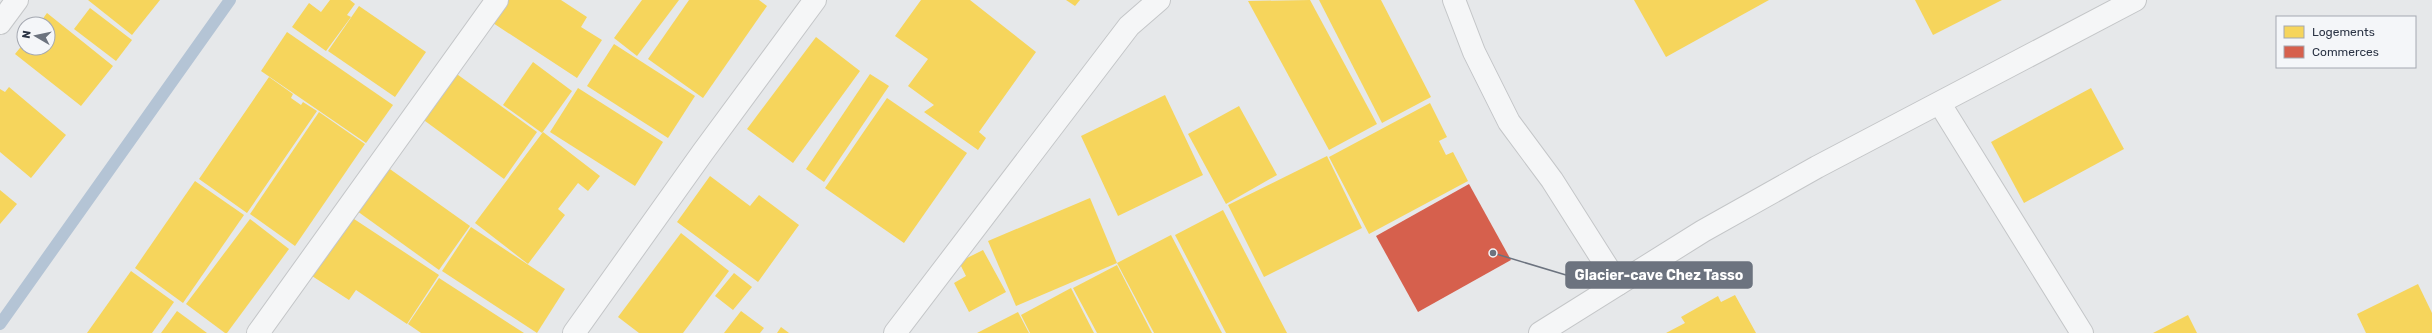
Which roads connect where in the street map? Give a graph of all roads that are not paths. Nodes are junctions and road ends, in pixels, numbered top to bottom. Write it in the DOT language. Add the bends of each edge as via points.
graph roads {
  1 [pos="17,0"];
  2 [pos="498,0"];
  3 [pos="815,0"];
  4 [pos="1159,0"];
  5 [pos="1454,0"];
  6 [pos="2135,0"];
  7 [pos="0,23"];
  8 [pos="1940,104"];
  9 [pos="1618,284"];
  10 [pos="258,333"];
  11 [pos="574,333"];
  12 [pos="894,333"];
  13 [pos="1540,333"];
  14 [pos="2082,333"];
  1 -- 7 [label="street"];
  2 -- 10 [label="street"];
  3 -- 11 [label="street"];
  4 -- 12 [label="street" via="1129,26"];
  5 -- 9 [label="street" via="1474,52 1509,122 1552,180"];
  6 -- 8 [label="street"];
  8 -- 9 [label="street" via="1810,171 1703,231"];
  8 -- 14 [label="street"];
  9 -- 13 [label="street"];
}
